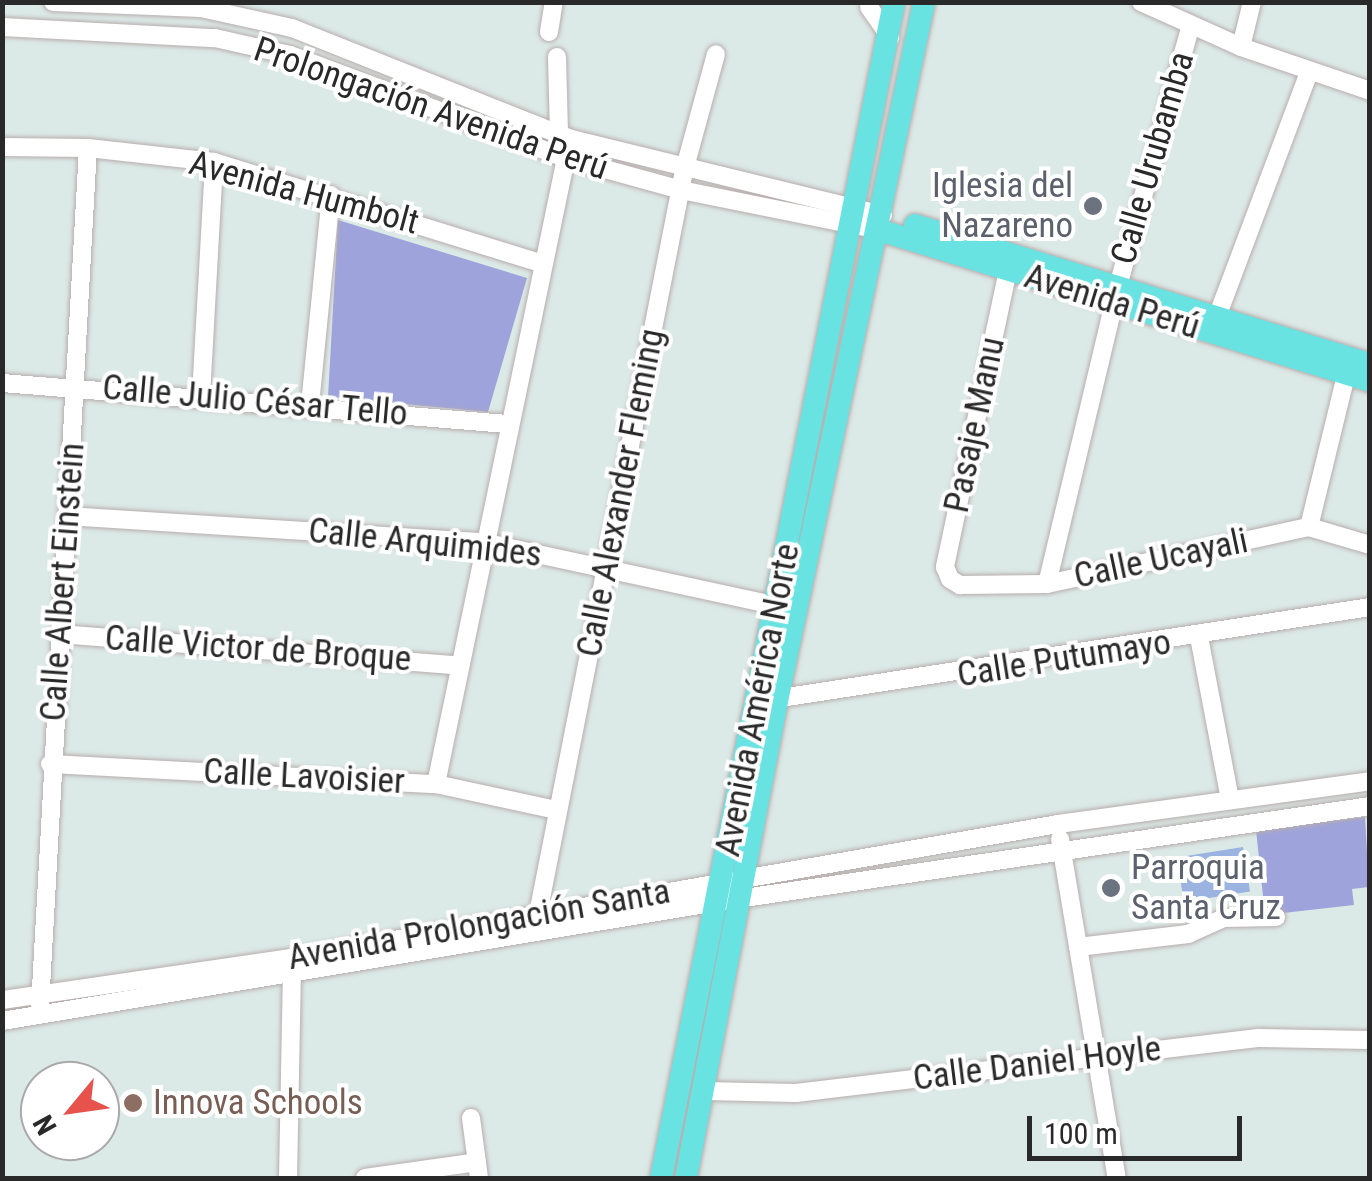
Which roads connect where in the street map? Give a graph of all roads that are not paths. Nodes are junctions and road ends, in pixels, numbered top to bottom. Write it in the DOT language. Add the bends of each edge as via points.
graph roads {
  1 [pos="54,2"];
  2 [pos="554,2"];
  3 [pos="894,2"];
  4 [pos="924,2"];
  5 [pos="1141,2"];
  6 [pos="1252,2"];
  7 [pos="88,4"];
  8 [pos="116,4"];
  9 [pos="869,7"];
  10 [pos="1190,25"];
  11 [pos="2,27"];
  12 [pos="549,32"];
  13 [pos="114,34"];
  14 [pos="890,37"];
  15 [pos="1241,47"];
  16 [pos="716,54"];
  17 [pos="557,57"];
  18 [pos="1309,72"];
  19 [pos="1370,91"];
  20 [pos="565,136"];
  21 [pos="2,147"];
  22 [pos="88,148"];
  23 [pos="564,158"];
  24 [pos="214,162"];
  25 [pos="684,171"];
  26 [pos="680,190"];
  27 [pos="330,195"];
  28 [pos="856,214"];
  29 [pos="881,222"];
  30 [pos="540,262"];
  31 [pos="1008,270"];
  32 [pos="1116,294"];
  33 [pos="1218,317"];
  34 [pos="1355,365"];
  35 [pos="1370,381"];
  36 [pos="2,383"];
  37 [pos="77,386"];
  38 [pos="201,396"];
  39 [pos="310,405"];
  40 [pos="507,424"];
  41 [pos="68,516"];
  42 [pos="1308,526"];
  43 [pos="482,542"];
  44 [pos="1370,544"];
  45 [pos="607,573"];
  46 [pos="950,579"];
  47 [pos="1047,584"];
  48 [pos="777,606"];
  49 [pos="1370,606"];
  50 [pos="59,634"];
  51 [pos="1199,637"];
  52 [pos="456,665"];
  53 [pos="767,700"];
  54 [pos="50,764"];
  55 [pos="1370,782"];
  56 [pos="436,784"];
  57 [pos="1230,799"];
  58 [pos="1370,806"];
  59 [pos="556,810"];
  60 [pos="1058,824"];
  61 [pos="1062,850"];
  62 [pos="744,887"];
  63 [pos="719,892"];
  64 [pos="1276,916"];
  65 [pos="536,926"];
  66 [pos="1078,948"];
  67 [pos="292,968"];
  68 [pos="38,994"];
  69 [pos="2,1000"];
  70 [pos="41,1016"];
  71 [pos="2,1021"];
  72 [pos="1370,1040"];
  73 [pos="1096,1056"];
  74 [pos="705,1091"];
  75 [pos="471,1118"];
  76 [pos="669,1144"];
  77 [pos="692,1149"];
  78 [pos="478,1170"];
  79 [pos="288,1178"];
  80 [pos="365,1178"];
  81 [pos="661,1178"];
  82 [pos="686,1178"];
  83 [pos="1117,1178"];
  1 -- 7 [label="street, Prolongación Avenida Perú"];
  2 -- 12 [label="street"];
  3 -- 14 [label="main road, Avenida América Norte"];
  4 -- 29 [label="main road, Avenida América Norte"];
  5 -- 10 [label="street"];
  6 -- 15 [label="street"];
  7 -- 8 [label="street, Prolongación Avenida Perú"];
  8 -- 13 [label="street"];
  8 -- 20 [label="street, Prolongación Avenida Perú" via="201,8 292,28"];
  9 -- 14 [label="street"];
  10 -- 15 [label="street"];
  10 -- 32 [label="street, Calle Urubamba"];
  11 -- 13 [label="street, Prolongación Avenida Perú"];
  13 -- 23 [label="street, Prolongación Avenida Perú" via="215,38 290,54"];
  14 -- 28 [label="main road, Avenida América Norte"];
  15 -- 18 [label="street"];
  16 -- 25 [label="street, Calle Alexander Fleming"];
  17 -- 20 [label="street"];
  18 -- 19 [label="street"];
  18 -- 33 [label="street"];
  20 -- 23 [label="street"];
  20 -- 25 [label="street, Prolongación Avenida Perú"];
  21 -- 22 [label="street, Avenida Humbolt"];
  22 -- 24 [label="street, Avenida Humbolt"];
  22 -- 37 [label="street, Calle Albert Einstein"];
  23 -- 26 [label="street, Prolongación Avenida Perú"];
  23 -- 30 [label="street"];
  24 -- 27 [label="street, Avenida Humbolt"];
  24 -- 38 [label="street"];
  25 -- 26 [label="street, Calle Alexander Fleming"];
  25 -- 28 [label="street, Prolongación Avenida Perú"];
  26 -- 28 [label="street, Prolongación Avenida Perú"];
  26 -- 45 [label="street, Calle Alexander Fleming"];
  27 -- 30 [label="street, Avenida Humbolt"];
  27 -- 39 [label="street"];
  28 -- 29 [label="street, Avenida Perú"];
  28 -- 48 [label="main road, Avenida América Norte"];
  29 -- 31 [label="main road, Avenida Perú"];
  29 -- 32 [label="main road, Avenida Perú"];
  29 -- 53 [label="main road, Avenida América Norte"];
  30 -- 40 [label="street"];
  31 -- 32 [label="main road, Avenida Perú"];
  31 -- 46 [label="street, Pasaje Manu" via="945,568"];
  32 -- 33 [label="main road, Avenida Perú"];
  32 -- 34 [label="main road, Avenida Perú"];
  32 -- 47 [label="street, Calle Urubamba"];
  33 -- 34 [label="main road, Avenida Perú"];
  34 -- 35 [label="main road, Avenida Perú"];
  34 -- 42 [label="street"];
  36 -- 37 [label="street, Calle Julio César Tello"];
  37 -- 38 [label="street, Calle Julio César Tello"];
  37 -- 41 [label="street, Calle Albert Einstein"];
  38 -- 39 [label="street, Calle Julio César Tello"];
  39 -- 40 [label="street, Calle Julio César Tello"];
  40 -- 43 [label="street"];
  41 -- 43 [label="street, Calle Arquimides"];
  41 -- 50 [label="street, Calle Albert Einstein"];
  42 -- 44 [label="street, Calle Ucayali"];
  42 -- 47 [label="street, Calle Ucayali"];
  43 -- 45 [label="street, Calle Arquimides" via="588,562"];
  43 -- 52 [label="street"];
  45 -- 48 [label="street, Calle Arquimides"];
  45 -- 59 [label="street, Calle Alexander Fleming"];
  46 -- 47 [label="street, Calle Ucayali" via="960,586"];
  48 -- 53 [label="main road, Avenida América Norte"];
  49 -- 51 [label="street, Calle Putumayo"];
  50 -- 52 [label="street, Calle Victor de Broque"];
  50 -- 54 [label="street, Calle Albert Einstein"];
  51 -- 53 [label="street, Calle Putumayo"];
  51 -- 57 [label="street"];
  52 -- 56 [label="street"];
  53 -- 62 [label="main road, Avenida América Norte"];
  53 -- 63 [label="main road, Avenida América Norte"];
  54 -- 56 [label="street, Calle Lavoisier"];
  54 -- 68 [label="street, Calle Albert Einstein"];
  55 -- 57 [label="street, Avenida Prolongación Santa"];
  56 -- 59 [label="street, Calle Lavoisier"];
  57 -- 60 [label="street, Avenida Prolongación Santa"];
  58 -- 61 [label="street, Avenida Prolongación Santa"];
  59 -- 65 [label="street, Calle Alexander Fleming"];
  60 -- 61 [label="street"];
  60 -- 62 [label="street, Avenida Prolongación Santa"];
  61 -- 62 [label="street, Avenida Prolongación Santa"];
  61 -- 66 [label="street"];
  62 -- 63 [label="street, Avenida Prolongación Santa"];
  62 -- 74 [label="main road, Avenida América Norte"];
  63 -- 65 [label="street, Avenida Prolongación Santa"];
  63 -- 76 [label="main road, Avenida América Norte"];
  64 -- 66 [label="street" via="1224,918 1188,934"];
  65 -- 67 [label="street, Avenida Prolongación Santa"];
  66 -- 73 [label="street"];
  67 -- 68 [label="street, Avenida Prolongación Santa"];
  67 -- 70 [label="street, Avenida Prolongación Santa"];
  67 -- 79 [label="street"];
  68 -- 69 [label="street, Avenida Prolongación Santa"];
  68 -- 70 [label="street, Calle Albert Einstein"];
  70 -- 71 [label="street, Avenida Prolongación Santa"];
  72 -- 73 [label="street, Calle Daniel Hoyle" via="1260,1038"];
  73 -- 74 [label="street, Calle Daniel Hoyle" via="796,1094"];
  73 -- 83 [label="street"];
  74 -- 77 [label="main road, Avenida América Norte"];
  75 -- 78 [label="street"];
  76 -- 77 [label="main road"];
  76 -- 81 [label="main road, Avenida América Norte"];
  77 -- 82 [label="main road, Avenida América Norte"];
  78 -- 80 [label="street"];
}
